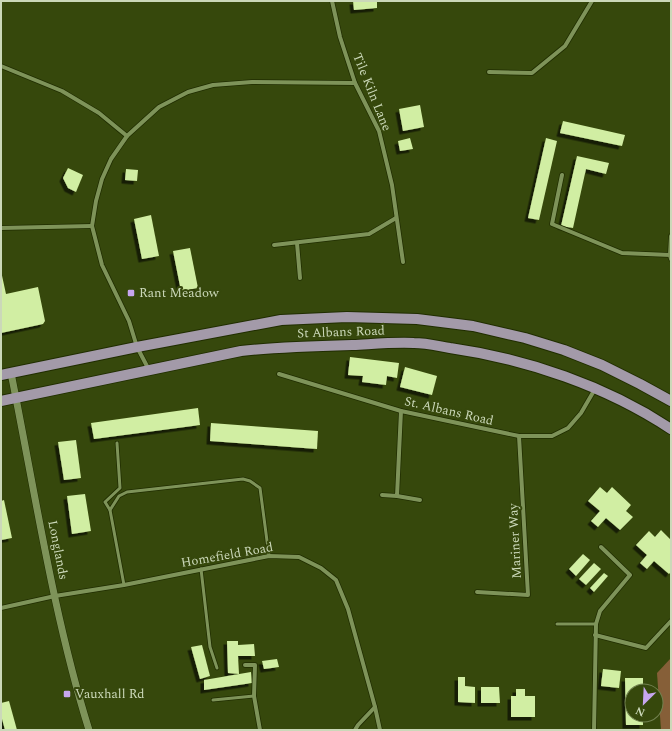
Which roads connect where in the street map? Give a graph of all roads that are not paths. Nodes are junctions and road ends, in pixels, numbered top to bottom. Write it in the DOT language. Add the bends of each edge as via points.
graph roads {
  1 [pos="332,1"];
  2 [pos="592,1"];
  3 [pos="1,66"];
  4 [pos="489,72"];
  5 [pos="355,83"];
  6 [pos="127,136"];
  7 [pos="562,175"];
  8 [pos="396,218"];
  9 [pos="92,226"];
  10 [pos="1,228"];
  11 [pos="671,236"];
  12 [pos="297,243"];
  13 [pos="274,246"];
  14 [pos="670,257"];
  15 [pos="403,262"];
  16 [pos="300,278"];
  17 [pos="137,347"];
  18 [pos="149,370"];
  19 [pos="6,374"];
  20 [pos="279,374"];
  21 [pos="595,388"];
  22 [pos="16,398"];
  23 [pos="1,401"];
  24 [pos="671,401"];
  25 [pos="401,411"];
  26 [pos="671,429"];
  27 [pos="519,436"];
  28 [pos="117,443"];
  29 [pos="382,495"];
  30 [pos="397,496"];
  31 [pos="420,500"];
  32 [pos="110,510"];
  33 [pos="601,547"];
  34 [pos="269,556"];
  35 [pos="201,569"];
  36 [pos="124,585"];
  37 [pos="478,592"];
  38 [pos="55,596"];
  39 [pos="1,608"];
  40 [pos="671,621"];
  41 [pos="557,624"];
  42 [pos="596,624"];
  43 [pos="595,635"];
  44 [pos="245,665"];
  45 [pos="217,668"];
  46 [pos="254,696"];
  47 [pos="213,700"];
  48 [pos="375,707"];
  49 [pos="89,730"];
  50 [pos="260,730"];
  51 [pos="355,730"];
  52 [pos="380,730"];
  53 [pos="594,730"];
  1 -- 5 [label="street, Tile Kiln Lane" via="340,37"];
  2 -- 4 [label="street" via="565,46 532,72"];
  3 -- 6 [label="street" via="62,92 99,113"];
  5 -- 6 [label="street" via="252,82 213,85 188,92 159,107"];
  5 -- 8 [label="street, Tile Kiln Lane" via="379,131 392,186"];
  6 -- 9 [label="street" via="102,178"];
  7 -- 14 [label="street" via="552,224 622,253"];
  8 -- 12 [label="street" via="369,234"];
  8 -- 15 [label="street, Tile Kiln Lane"];
  9 -- 10 [label="street"];
  9 -- 17 [label="street" via="102,265 129,321"];
  11 -- 14 [label="street"];
  12 -- 13 [label="street"];
  12 -- 16 [label="street"];
  17 -- 18 [label="street"];
  17 -- 19 [label="main road, St Albans Road"];
  17 -- 24 [label="main road, St Albans Road" via="281,320 417,319 473,326 564,350 602,365"];
  18 -- 21 [label="main road, St Albans Road" via="241,351 276,347 415,343 514,361"];
  18 -- 22 [label="main road, St Albans Road"];
  19 -- 22 [label="street, Longlands"];
  20 -- 25 [label="street, St. Albans Road"];
  21 -- 26 [label="main road, St Albans Road"];
  21 -- 27 [label="street, St. Albans Road" via="581,413 568,428 552,436"];
  22 -- 23 [label="main road, St Albans Road"];
  22 -- 38 [label="street, Longlands"];
  25 -- 27 [label="street, St. Albans Road"];
  25 -- 30 [label="street"];
  27 -- 37 [label="street, Mariner Way" via="528,595"];
  28 -- 32 [label="lane" via="120,488 105,502"];
  29 -- 30 [label="street"];
  30 -- 31 [label="street"];
  32 -- 34 [label="lane" via="118,496 127,492 243,479 250,481 260,488"];
  32 -- 36 [label="lane"];
  33 -- 42 [label="street" via="630,574 600,611"];
  34 -- 35 [label="street, Homefield Road"];
  34 -- 48 [label="street, Homefield Road" via="300,557 336,580 348,609"];
  35 -- 36 [label="street, Homefield Road"];
  35 -- 45 [label="lane" via="210,647"];
  36 -- 38 [label="street, Homefield Road"];
  38 -- 39 [label="street, Homefield Road"];
  38 -- 49 [label="street, Longlands"];
  40 -- 43 [label="street" via="646,648"];
  41 -- 42 [label="lane"];
  42 -- 43 [label="street"];
  43 -- 53 [label="street"];
  44 -- 46 [label="street" via="254,665"];
  46 -- 47 [label="lane"];
  46 -- 50 [label="street"];
  48 -- 51 [label="street"];
  48 -- 52 [label="street, Homefield Road"];
}
